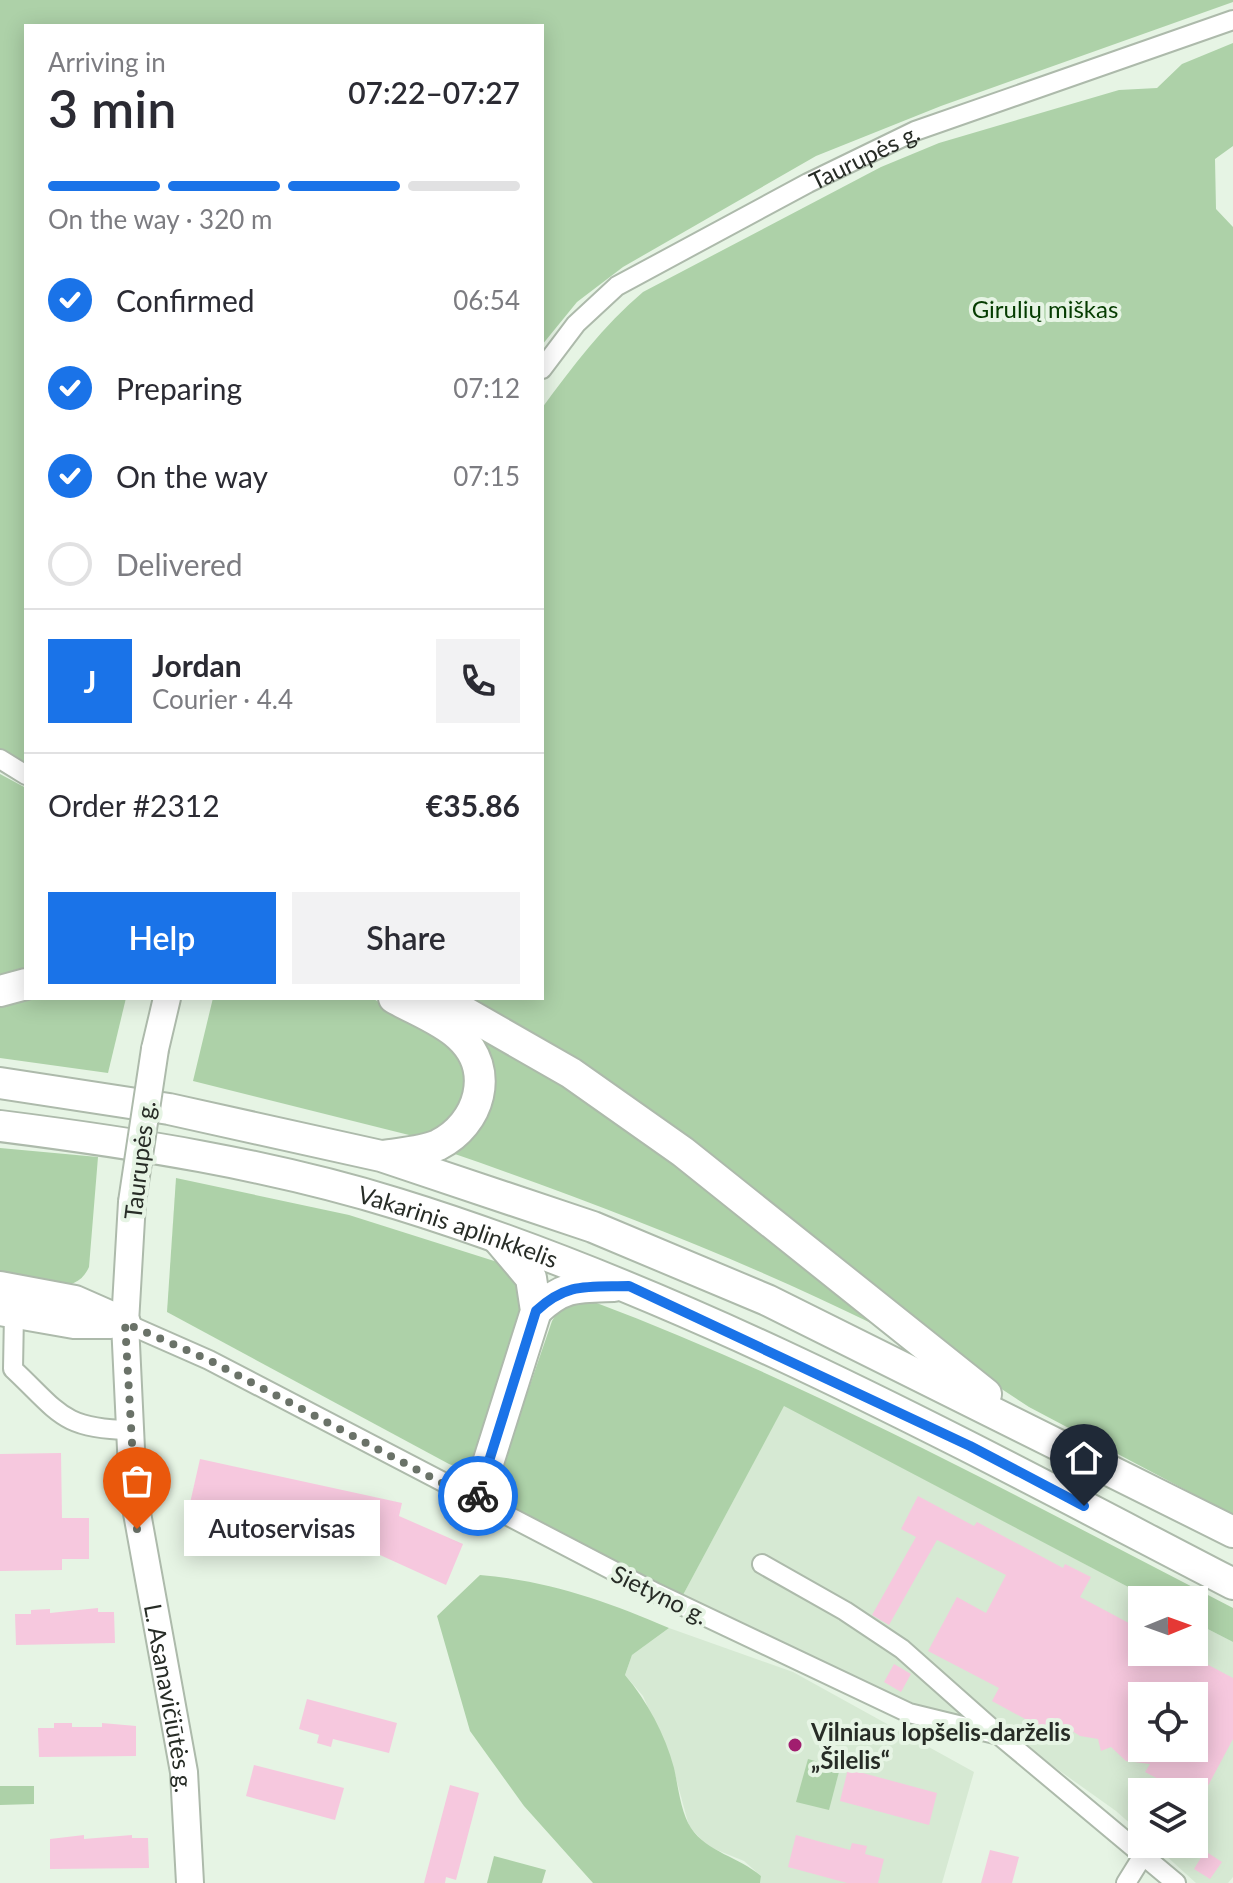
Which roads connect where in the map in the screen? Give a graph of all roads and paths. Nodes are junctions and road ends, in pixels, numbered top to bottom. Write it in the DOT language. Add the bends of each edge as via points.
graph roads {
  1 [pos="1233,20"];
  2 [pos="544,366"];
  3 [pos="0,759"];
  4 [pos="24,774"];
  5 [pos="24,985"];
  6 [pos="0,991"];
  7 [pos="167,1000"];
  8 [pos="398,1000"];
  9 [pos="443,1000"];
  10 [pos="0,1083"];
  11 [pos="0,1126"];
  12 [pos="381,1156"];
  13 [pos="495,1236"];
  14 [pos="629,1286"];
  15 [pos="5,1303"];
  16 [pos="536,1311"];
  17 [pos="125,1323"];
  18 [pos="6,1370"];
  19 [pos="129,1430"];
  20 [pos="1032,1430"];
  21 [pos="476,1501"];
  22 [pos="1233,1532"];
  23 [pos="762,1564"];
  24 [pos="1233,1584"];
  25 [pos="999,1735"];
  26 [pos="1128,1841"];
  27 [pos="1142,1858"];
  28 [pos="1148,1858"];
  29 [pos="190,1883"];
  30 [pos="1126,1883"];
  31 [pos="1176,1883"];
  1 -- 2 [label="street, Taurupės g." via="915,131 808,183 617,286 576,324"];
  3 -- 4 [label="street"];
  5 -- 6 [label="highway"];
  7 -- 17 [label="main road, Taurupės g., bridge" via="132,1202"];
  8 -- 12 [label="highway" via="457,1034 476,1058 480,1084 474,1111 457,1133 434,1147"];
  9 -- 20 [label="highway" via="571,1073 683,1152"];
  10 -- 12 [label="highway, Vakarinis aplinkkelis" via="169,1109"];
  11 -- 13 [label="highway, Vakarinis aplinkkelis" via="223,1161 395,1203"];
  12 -- 20 [label="highway, Vakarinis aplinkkelis" via="593,1227 767,1300"];
  13 -- 14 [label="highway, Vakarinis aplinkkelis"];
  13 -- 16 [label="highway" via="531,1278"];
  14 -- 16 [label="highway" via="575,1287 554,1294"];
  14 -- 24 [label="highway, Vakarinis aplinkkelis" via="970,1446"];
  15 -- 17 [label="highway" via="75,1301"];
  15 -- 18 [label="street" via="10,1351"];
  16 -- 21 [label="highway"];
  17 -- 19 [label="main road, L. Asanavičiūtės g."];
  17 -- 21 [label="street, Sietyno g." via="209,1360"];
  18 -- 19 [label="street" via="70,1422 84,1428"];
  19 -- 29 [label="main road, L. Asanavičiūtės g." via="137,1529 184,1772"];
  20 -- 22 [label="highway, Vakarinis aplinkkelis"];
  21 -- 25 [label="street, Sietyno g." via="909,1713"];
  23 -- 25 [label="street" via="902,1649"];
  25 -- 26 [label="street, Sietyno g."];
  27 -- 30 [label="street"];
  28 -- 31 [label="street, Sietyno g."];
}
